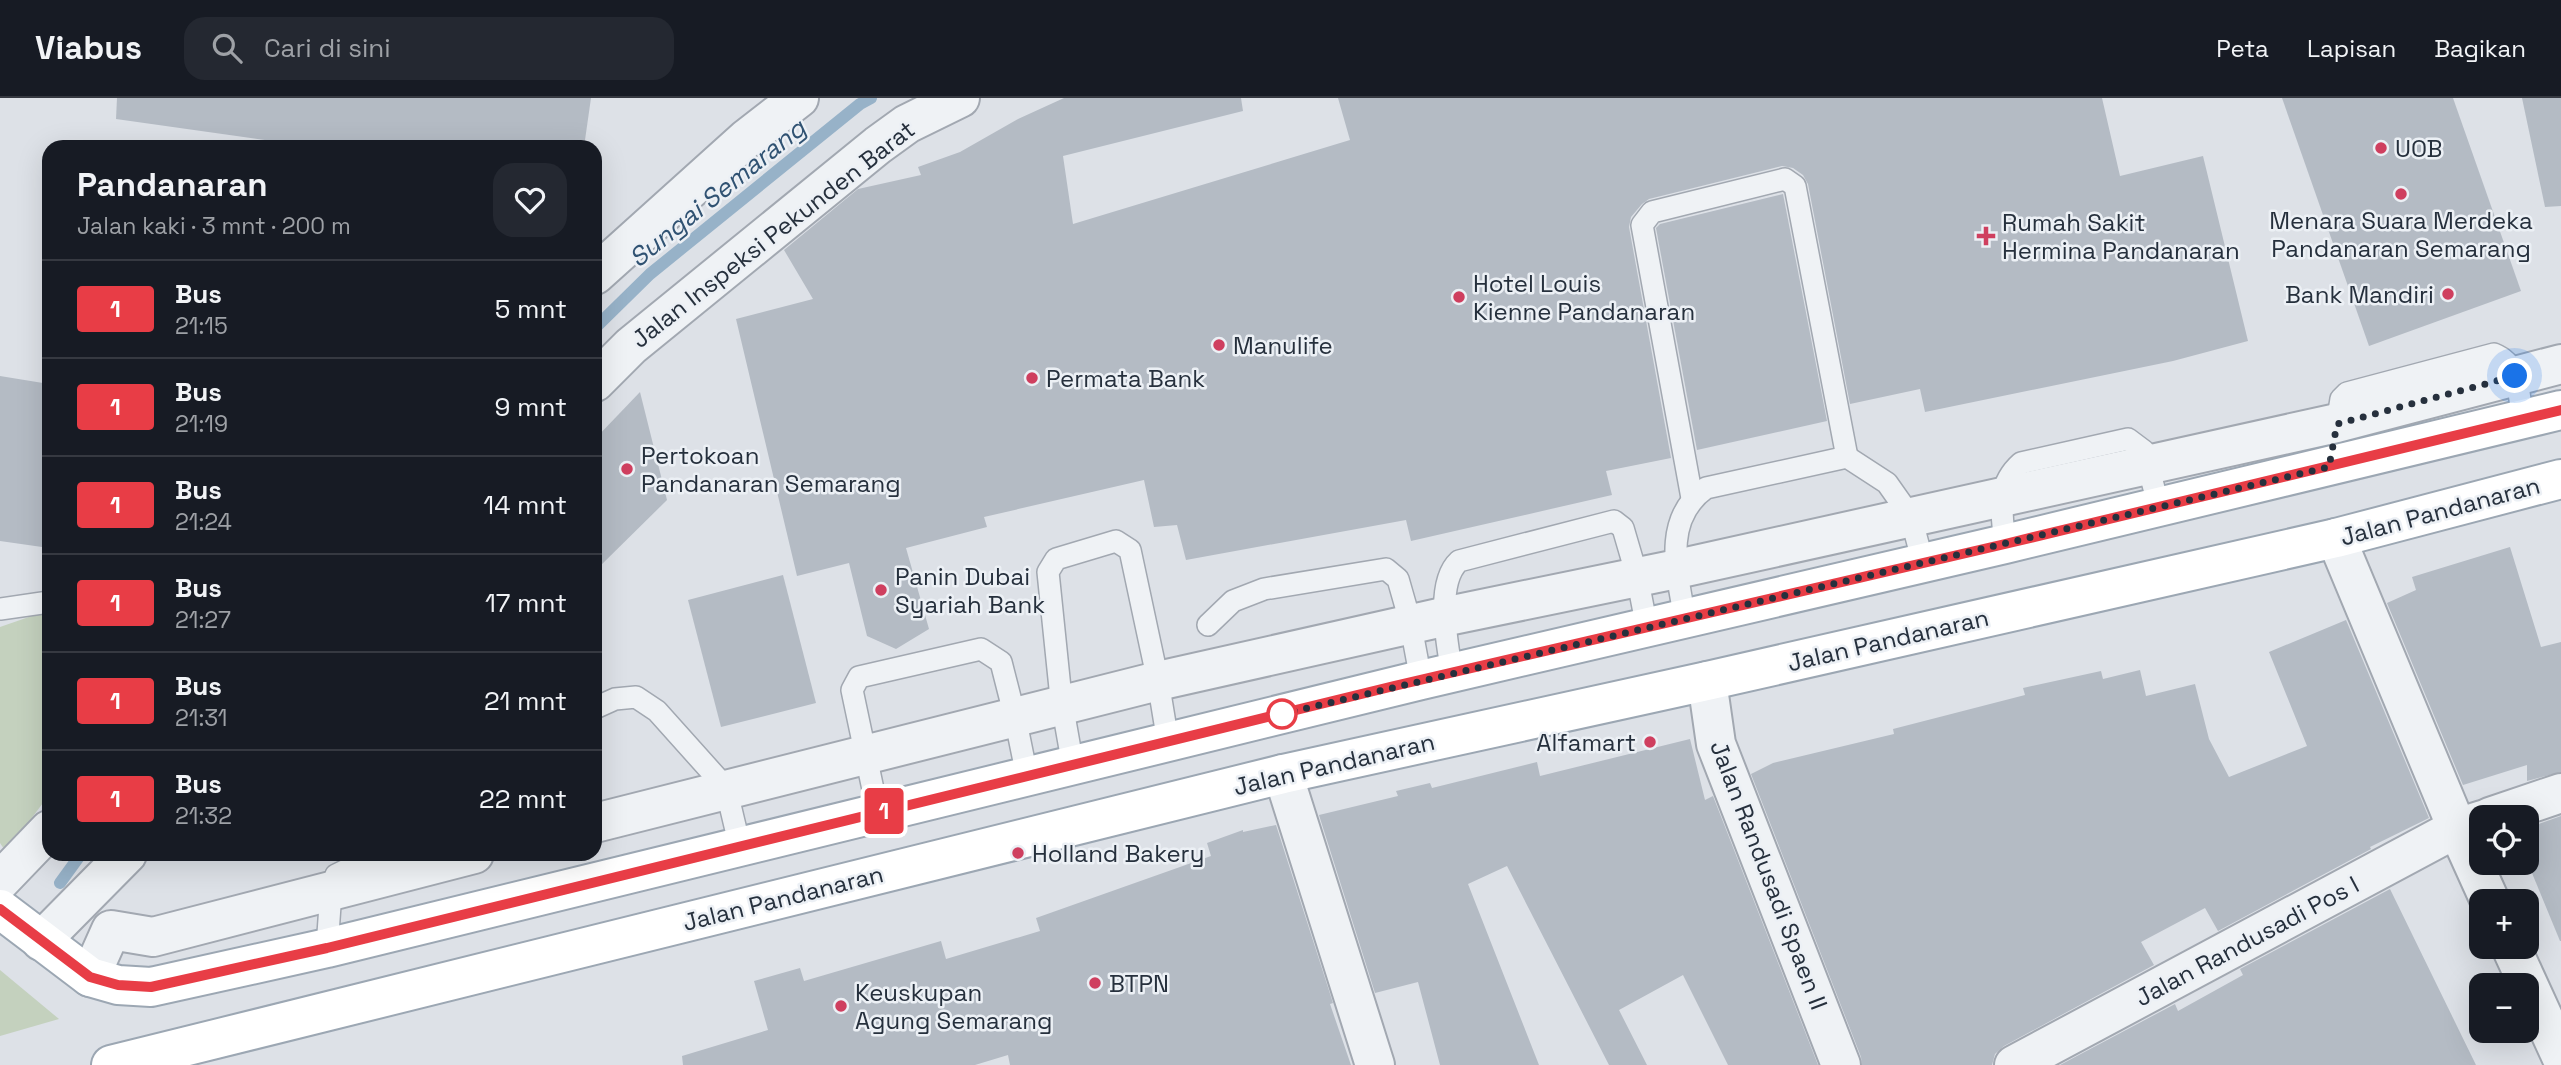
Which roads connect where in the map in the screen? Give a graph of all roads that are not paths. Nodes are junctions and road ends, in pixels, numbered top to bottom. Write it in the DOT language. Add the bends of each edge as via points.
graph roads {
  1 [pos="799,98"];
  2 [pos="960,98"];
  3 [pos="602,269"];
  4 [pos="2561,365"];
  5 [pos="602,375"];
  6 [pos="2515,376"];
  7 [pos="2561,410"];
  8 [pos="2523,419"];
  9 [pos="2337,424"];
  10 [pos="1847,457"];
  11 [pos="2149,465"];
  12 [pos="2329,467"];
  13 [pos="2561,479"];
  14 [pos="2001,496"];
  15 [pos="1692,498"];
  16 [pos="2159,507"];
  17 [pos="1911,517"];
  18 [pos="2336,538"];
  19 [pos="2005,544"];
  20 [pos="1923,563"];
  21 [pos="1677,569"];
  22 [pos="1637,576"];
  23 [pos="42,603"];
  24 [pos="0,609"];
  25 [pos="1685,619"];
  26 [pos="1427,621"];
  27 [pos="1208,625"];
  28 [pos="1647,628"];
  29 [pos="1437,676"];
  30 [pos="1158,681"];
  31 [pos="1707,681"];
  32 [pos="602,705"];
  33 [pos="1063,706"];
  34 [pos="1015,717"];
  35 [pos="1168,742"];
  36 [pos="865,755"];
  37 [pos="1073,766"];
  38 [pos="1283,774"];
  39 [pos="1027,776"];
  40 [pos="726,788"];
  41 [pos="2561,793"];
  42 [pos="2526,805"];
  43 [pos="2469,808"];
  44 [pos="878,813"];
  45 [pos="602,820"];
  46 [pos="2469,826"];
  47 [pos="42,837"];
  48 [pos="740,847"];
  49 [pos="120,861"];
  50 [pos="365,861"];
  51 [pos="447,861"];
  52 [pos="0,881"];
  53 [pos="331,891"];
  54 [pos="0,909"];
  55 [pos="41,941"];
  56 [pos="327,948"];
  57 [pos="2517,959"];
  58 [pos="90,977"];
  59 [pos="2561,1056"];
  60 [pos="111,1065"];
  61 [pos="1375,1065"];
  62 [pos="1841,1065"];
  63 [pos="2014,1065"];
  1 -- 3 [label="street" via="746,139"];
  2 -- 5 [label="street, Jalan Inspeksi Pekunden Barat" via="906,124 878,145 631,346"];
  4 -- 6 [label="street"];
  6 -- 8 [label="lane"];
  6 -- 9 [label="street"];
  7 -- 8 [label="main road"];
  8 -- 12 [label="main road"];
  9 -- 11 [label="street"];
  9 -- 12 [label="lane"];
  10 -- 15 [label="lane" via="1706,488"];
  10 -- 15 [label="lane" via="1795,186 1785,179 1652,212 1642,225"];
  10 -- 17 [label="lane" via="1887,483"];
  11 -- 14 [label="street"];
  11 -- 16 [label="lane"];
  12 -- 16 [label="main road"];
  13 -- 18 [label="main road, Jalan Pandanaran"];
  14 -- 17 [label="street"];
  14 -- 19 [label="lane"];
  15 -- 21 [label="lane" via="1677,526"];
  16 -- 19 [label="main road"];
  17 -- 20 [label="lane"];
  17 -- 21 [label="street"];
  18 -- 31 [label="main road, Jalan Pandanaran"];
  18 -- 43 [label="street"];
  19 -- 20 [label="main road"];
  20 -- 25 [label="main road"];
  21 -- 22 [label="street"];
  21 -- 25 [label="lane"];
  22 -- 26 [label="street"];
  22 -- 26 [label="lane" via="1623,528 1614,521 1459,561 1451,568"];
  22 -- 28 [label="lane"];
  23 -- 24 [label="lane"];
  25 -- 28 [label="main road"];
  26 -- 27 [label="lane" via="1398,579 1385,569 1264,589 1233,601"];
  26 -- 29 [label="lane"];
  26 -- 29 [label="lane"];
  26 -- 30 [label="street"];
  28 -- 29 [label="main road"];
  29 -- 35 [label="main road"];
  30 -- 33 [label="street"];
  30 -- 33 [label="lane" via="1130,550 1116,541 1056,559 1048,572"];
  30 -- 35 [label="lane"];
  31 -- 38 [label="main road, Jalan Pandanaran"];
  31 -- 62 [label="street, Jalan Randusadi Spaen II" via="1716,744"];
  32 -- 40 [label="lane" via="636,697 657,711"];
  33 -- 34 [label="street"];
  33 -- 37 [label="lane"];
  34 -- 36 [label="street"];
  34 -- 36 [label="lane" via="1001,662 981,649 859,677 852,690"];
  34 -- 39 [label="lane"];
  35 -- 37 [label="main road"];
  36 -- 40 [label="street"];
  36 -- 44 [label="lane"];
  37 -- 39 [label="main road"];
  38 -- 60 [label="main road, Jalan Pandanaran"];
  38 -- 61 [label="street"];
  39 -- 44 [label="main road"];
  40 -- 45 [label="street"];
  40 -- 48 [label="lane"];
  41 -- 42 [label="street, Jalan Randusadi Pos I"];
  44 -- 48 [label="main road"];
  46 -- 63 [label="street, Jalan Randusadi Pos I"];
  47 -- 52 [label="street"];
  48 -- 56 [label="main road"];
  49 -- 55 [label="street"];
  50 -- 53 [label="lane" via="336,875"];
  51 -- 53 [label="street"];
  53 -- 56 [label="lane"];
  53 -- 58 [label="street" via="153,937 111,930"];
  54 -- 55 [label="main road"];
  55 -- 58 [label="main road"];
  56 -- 58 [label="main road" via="151,987"];
  57 -- 59 [label="street"];
}
